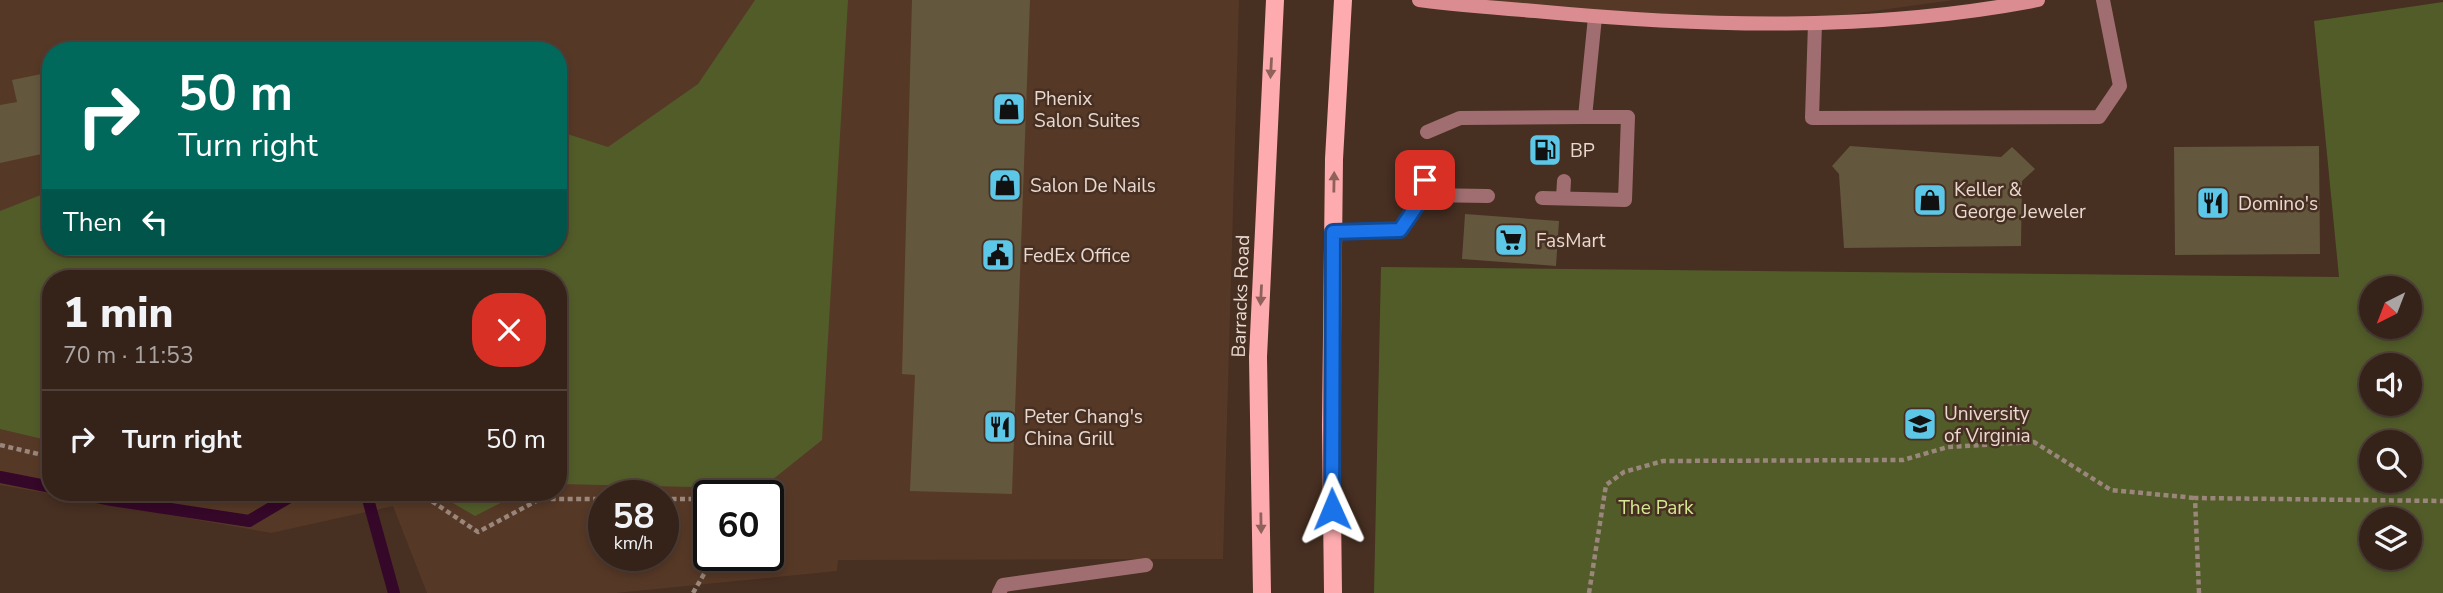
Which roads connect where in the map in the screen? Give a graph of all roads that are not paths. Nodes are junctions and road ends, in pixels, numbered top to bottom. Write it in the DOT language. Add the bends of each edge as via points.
graph roads {
  1 [pos="1275,0"];
  2 [pos="1343,0"];
  3 [pos="1419,0"];
  4 [pos="2038,0"];
  5 [pos="2103,0"];
  6 [pos="1523,5"];
  7 [pos="1595,17"];
  8 [pos="1815,23"];
  9 [pos="1513,117"];
  10 [pos="1565,117"];
  11 [pos="1585,117"];
  12 [pos="1427,132"];
  13 [pos="1513,133"];
  14 [pos="1565,133"];
  15 [pos="1564,181"];
  16 [pos="1488,196"];
  17 [pos="1542,198"];
  18 [pos="1563,198"];
  19 [pos="1333,232"];
  20 [pos="1146,565"];
  21 [pos="999,593"];
  22 [pos="1262,593"];
  23 [pos="1333,593"];
  1 -- 22 [label="main road, Barracks Road, one-way" via="1258,357"];
  19 -- 2 [label="main road, one-way"];
  3 -- 6 [label="street"];
  4 -- 8 [label="street" via="1896,19"];
  5 -- 8 [label="lane" via="2120,86 2099,117 1812,118"];
  6 -- 7 [label="street"];
  7 -- 8 [label="street"];
  7 -- 11 [label="lane"];
  9 -- 10 [label="lane"];
  9 -- 12 [label="lane"];
  9 -- 13 [label="lane"];
  10 -- 11 [label="lane"];
  10 -- 14 [label="lane"];
  11 -- 18 [label="lane" via="1628,117 1625,200"];
  15 -- 18 [label="lane"];
  16 -- 19 [label="lane" via="1424,188 1400,230"];
  17 -- 18 [label="lane"];
  19 -- 23 [label="main road"];
  20 -- 21 [label="lane" via="1003,585"];
}
